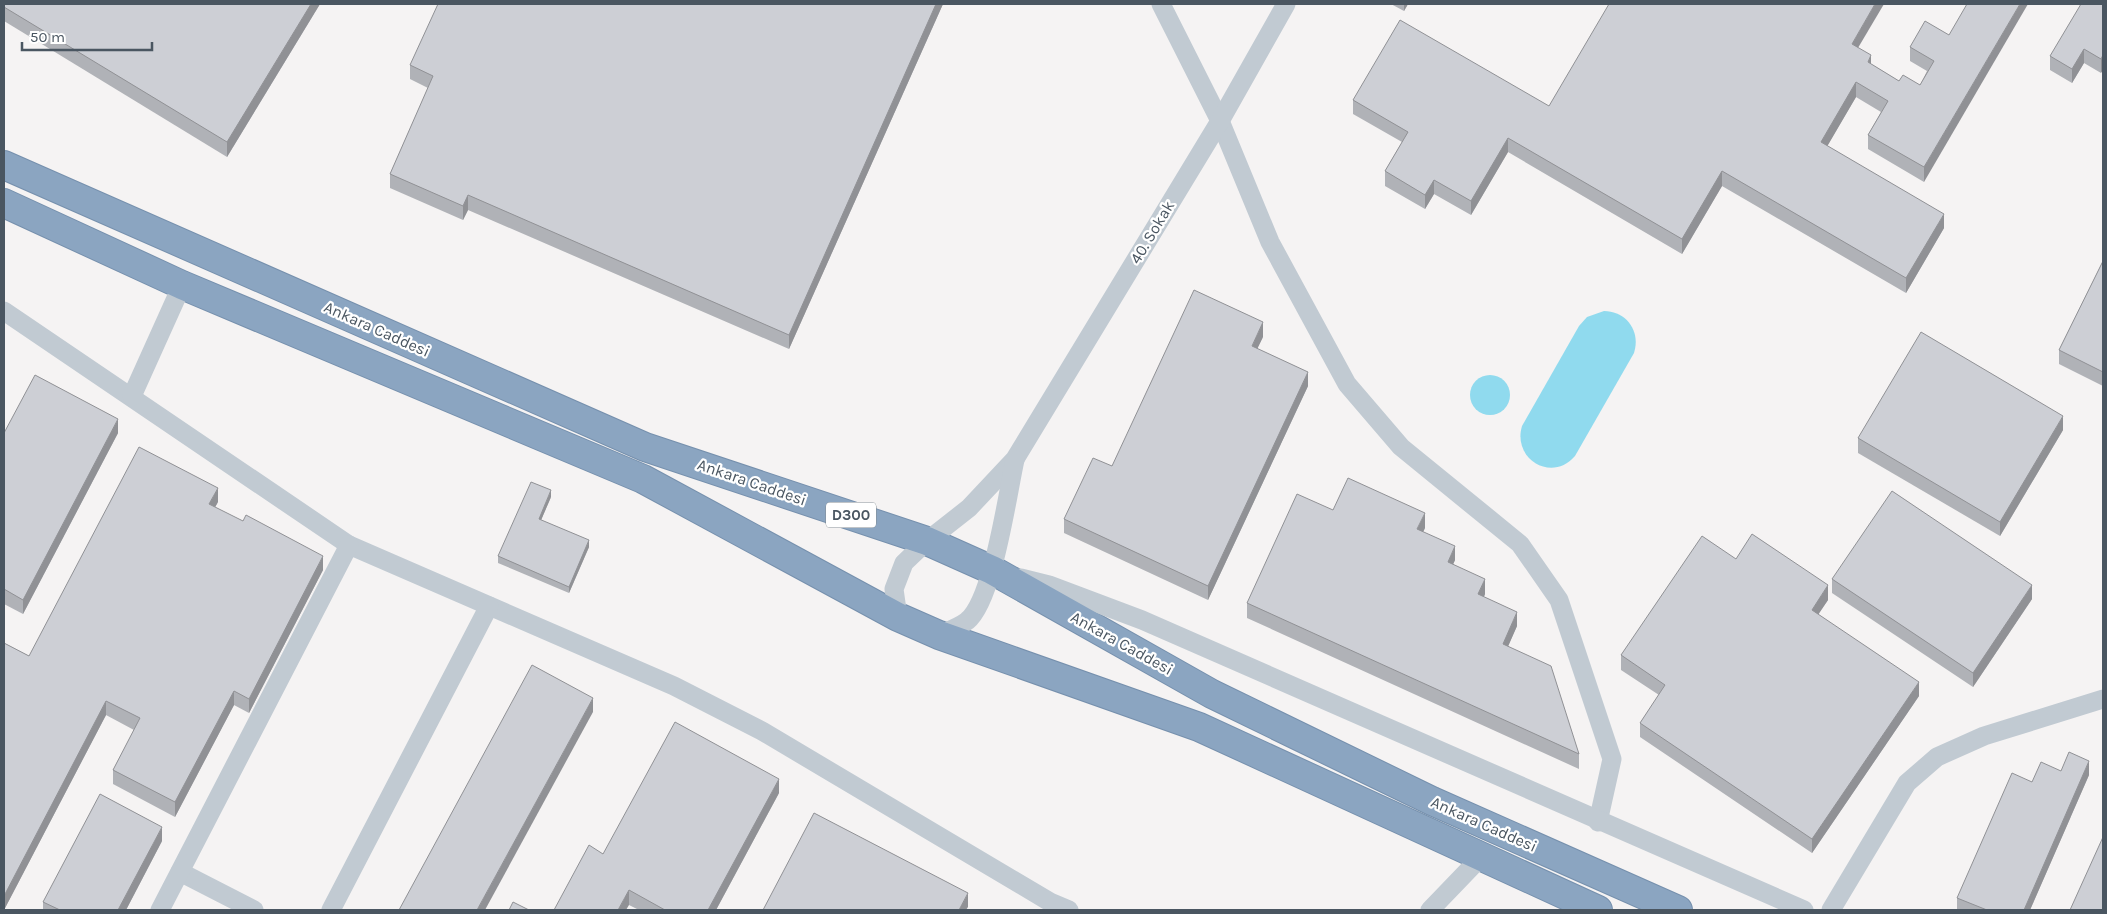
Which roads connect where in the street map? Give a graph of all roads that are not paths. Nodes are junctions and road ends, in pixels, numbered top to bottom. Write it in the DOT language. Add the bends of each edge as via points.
graph roads {
  1 [pos="1161,4"];
  2 [pos="1286,4"];
  3 [pos="1220,121"];
  4 [pos="4,165"];
  5 [pos="4,203"];
  6 [pos="182,285"];
  7 [pos="4,311"];
  8 [pos="132,396"];
  9 [pos="1015,459"];
  10 [pos="927,541"];
  11 [pos="349,545"];
  12 [pos="992,570"];
  13 [pos="489,606"];
  14 [pos="898,617"];
  15 [pos="939,635"];
  16 [pos="2103,699"];
  17 [pos="1598,822"];
  18 [pos="1481,857"];
  19 [pos="180,872"];
  20 [pos="1047,906"];
  21 [pos="160,910"];
  22 [pos="254,910"];
  23 [pos="331,910"];
  24 [pos="1069,910"];
  25 [pos="1430,910"];
  26 [pos="1598,910"];
  27 [pos="1678,910"];
  28 [pos="1804,910"];
  29 [pos="1831,910"];
  1 -- 3 [label="street"];
  2 -- 3 [label="street, 40. Sokak"];
  3 -- 9 [label="street, 40. Sokak"];
  3 -- 17 [label="street" via="1270,242 1347,384 1401,447 1520,544 1559,600 1612,759"];
  4 -- 10 [label="highway, Ankara Caddesi / D300" via="646,447"];
  5 -- 6 [label="highway, Ankara Caddesi"];
  6 -- 8 [label="street"];
  6 -- 14 [label="highway, Ankara Caddesi" via="643,479"];
  7 -- 8 [label="street"];
  8 -- 11 [label="street"];
  9 -- 10 [label="street" via="970,508"];
  9 -- 12 [label="street"];
  10 -- 12 [label="highway, Ankara Caddesi / D300"];
  10 -- 14 [label="street" via="904,563 894,589"];
  11 -- 13 [label="street"];
  11 -- 19 [label="street"];
  12 -- 15 [label="street" via="980,604 967,621"];
  12 -- 17 [label="street" via="1050,585 1142,620"];
  12 -- 27 [label="highway, Ankara Caddesi / D300" via="1212,694 1432,801"];
  13 -- 20 [label="street" via="674,686 762,731"];
  13 -- 23 [label="street"];
  14 -- 15 [label="highway, Ankara Caddesi"];
  15 -- 18 [label="highway, Ankara Caddesi" via="1199,727"];
  16 -- 29 [label="street" via="1984,736 1937,757 1907,783"];
  17 -- 28 [label="street"];
  18 -- 25 [label="street"];
  18 -- 26 [label="highway, Ankara Caddesi"];
  19 -- 21 [label="street"];
  19 -- 22 [label="street"];
  20 -- 24 [label="street"];
}
